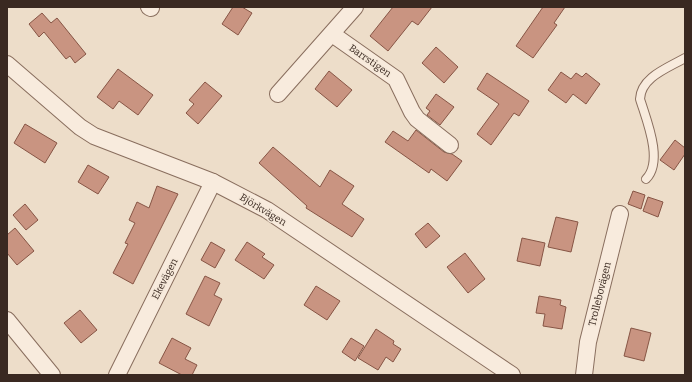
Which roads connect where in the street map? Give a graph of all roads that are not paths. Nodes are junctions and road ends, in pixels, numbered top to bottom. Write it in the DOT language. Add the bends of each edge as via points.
graph roads {
  1 [pos="355,7"];
  2 [pos="332,34"];
  3 [pos="685,58"];
  4 [pos="7,64"];
  5 [pos="278,94"];
  6 [pos="450,145"];
  7 [pos="646,179"];
  8 [pos="213,182"];
  9 [pos="620,214"];
  10 [pos="7,320"];
  11 [pos="52,375"];
  12 [pos="117,375"];
  13 [pos="512,375"];
  14 [pos="584,375"];
  1 -- 2 [label="street"];
  2 -- 5 [label="street"];
  2 -- 6 [label="street, Barrstigen" via="396,79 417,119"];
  3 -- 7 [label="lane" via="643,85 640,99 653,152 652,170"];
  4 -- 8 [label="street, Björkvägen" via="94,136"];
  8 -- 12 [label="street, Ekevägen"];
  8 -- 13 [label="street, Björkvägen" via="267,210"];
  9 -- 14 [label="street, Trollebovägen" via="588,342"];
  10 -- 11 [label="street"];
}
